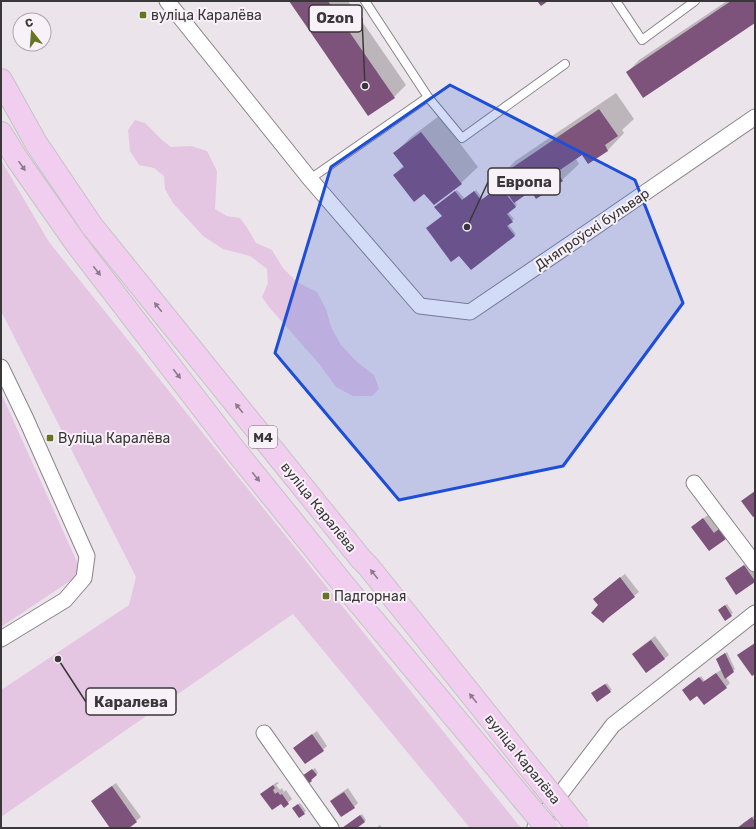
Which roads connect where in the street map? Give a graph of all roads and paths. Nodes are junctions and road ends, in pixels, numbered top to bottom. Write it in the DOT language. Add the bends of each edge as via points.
graph roads {
  1 [pos="167,1"];
  2 [pos="365,1"];
  3 [pos="616,1"];
  4 [pos="695,1"];
  5 [pos="565,64"];
  6 [pos="1,80"];
  7 [pos="428,97"];
  8 [pos="755,117"];
  9 [pos="1,133"];
  10 [pos="310,179"];
  11 [pos="1,367"];
  12 [pos="694,483"];
  13 [pos="755,564"];
  14 [pos="755,613"];
  15 [pos="1,639"];
  16 [pos="264,733"];
  17 [pos="331,828"];
  18 [pos="534,828"];
  19 [pos="547,828"];
  20 [pos="578,828"];
  1 -- 10 [label="street"];
  2 -- 7 [label="lane"];
  3 -- 4 [label="lane" via="642,40"];
  5 -- 7 [label="lane" via="462,138"];
  20 -- 6 [label="main road, вуліца Каралёва / М4, one-way, bridge" via="92,226 36,143"];
  7 -- 10 [label="lane"];
  8 -- 10 [label="street, Дняпроўскі бульвар" via="470,312 420,306"];
  9 -- 19 [label="main road, вуліца Каралёва / М4, one-way, bridge" via="78,246 234,449"];
  11 -- 15 [label="street" via="87,556 84,578 65,600"];
  12 -- 13 [label="street"];
  14 -- 18 [label="street" via="613,725"];
  16 -- 17 [label="street"];
}
